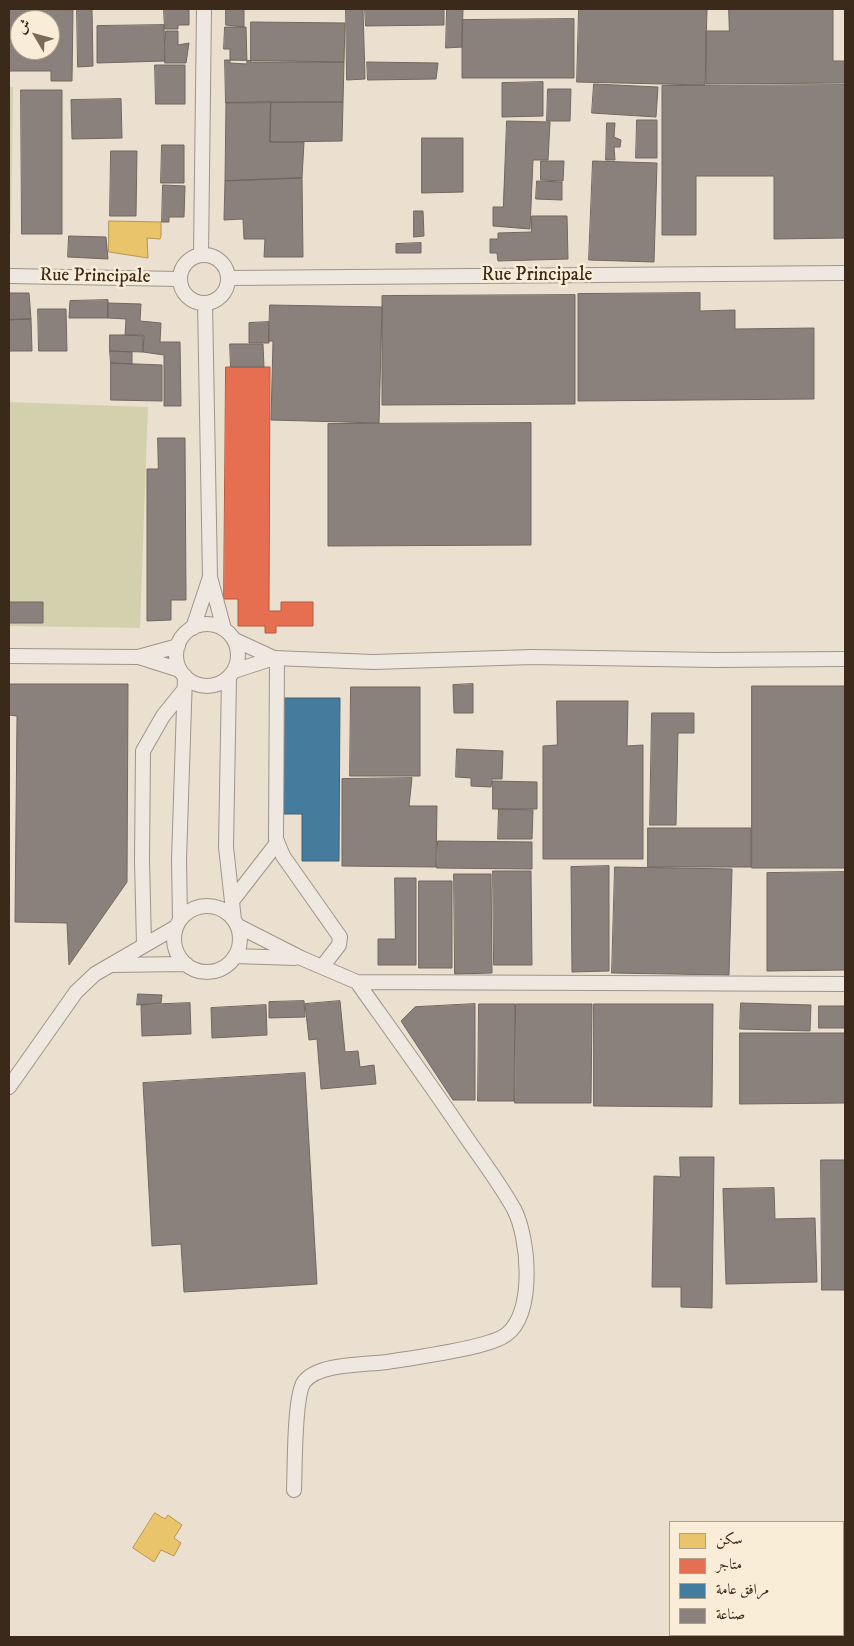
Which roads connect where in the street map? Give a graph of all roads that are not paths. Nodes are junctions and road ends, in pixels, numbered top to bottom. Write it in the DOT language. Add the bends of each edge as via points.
graph roads {
  1 [pos="204,9"];
  2 [pos="201,255"];
  3 [pos="845,273"];
  4 [pos="9,276"];
  5 [pos="228,278"];
  6 [pos="180,279"];
  7 [pos="205,303"];
  8 [pos="210,577"];
  9 [pos="193,628"];
  10 [pos="224,629"];
  11 [pos="235,640"];
  12 [pos="178,646"];
  13 [pos="9,656"];
  14 [pos="138,657"];
  15 [pos="275,658"];
  16 [pos="845,659"];
  17 [pos="231,675"];
  18 [pos="183,679"];
  19 [pos="277,844"];
  20 [pos="232,901"];
  21 [pos="236,923"];
  22 [pos="178,924"];
  23 [pos="144,945"];
  24 [pos="235,956"];
  25 [pos="300,958"];
  26 [pos="110,964"];
  27 [pos="186,964"];
  28 [pos="322,967"];
  29 [pos="357,982"];
  30 [pos="845,984"];
  31 [pos="9,1087"];
  32 [pos="294,1490"];
  1 -- 2 [label="street"];
  2 -- 5 [label="street" via="223,264"];
  2 -- 6 [label="street" via="186,263"];
  3 -- 5 [label="street, Rue Principale"];
  4 -- 6 [label="street, Rue Principale"];
  5 -- 7 [label="street" via="224,293"];
  6 -- 7 [label="street" via="188,296"];
  7 -- 8 [label="street"];
  8 -- 9 [label="street"];
  8 -- 10 [label="street"];
  9 -- 10 [label="street" via="209,624"];
  9 -- 12 [label="street" via="186,632"];
  10 -- 11 [label="street"];
  11 -- 15 [label="street"];
  11 -- 17 [label="street" via="239,656"];
  12 -- 14 [label="street"];
  12 -- 18 [label="street" via="176,654"];
  13 -- 14 [label="street"];
  14 -- 18 [label="street"];
  15 -- 16 [label="street" via="373,662 532,658"];
  15 -- 17 [label="street"];
  15 -- 19 [label="street"];
  17 -- 18 [label="street" via="222,683 206,686"];
  17 -- 20 [label="street" via="226,847"];
  18 -- 22 [label="street"];
  18 -- 23 [label="street" via="143,751"];
  19 -- 20 [label="street"];
  19 -- 28 [label="street" via="340,937 336,949"];
  20 -- 21 [label="street"];
  21 -- 22 [label="street" via="223,909 207,906 192,910"];
  21 -- 24 [label="street" via="240,942"];
  21 -- 25 [label="street"];
  22 -- 23 [label="street"];
  22 -- 27 [label="street" via="175,943 180,958"];
  23 -- 26 [label="street"];
  24 -- 25 [label="street"];
  24 -- 27 [label="street" via="230,963 215,971 200,971"];
  25 -- 28 [label="street"];
  26 -- 27 [label="street"];
  26 -- 31 [label="street" via="76,992"];
  28 -- 29 [label="street"];
  29 -- 30 [label="street"];
  29 -- 32 [label="street" via="449,1111 514,1210 526,1249 523,1310 513,1330 500,1340 423,1356 343,1366 308,1377 299,1394"];
}
